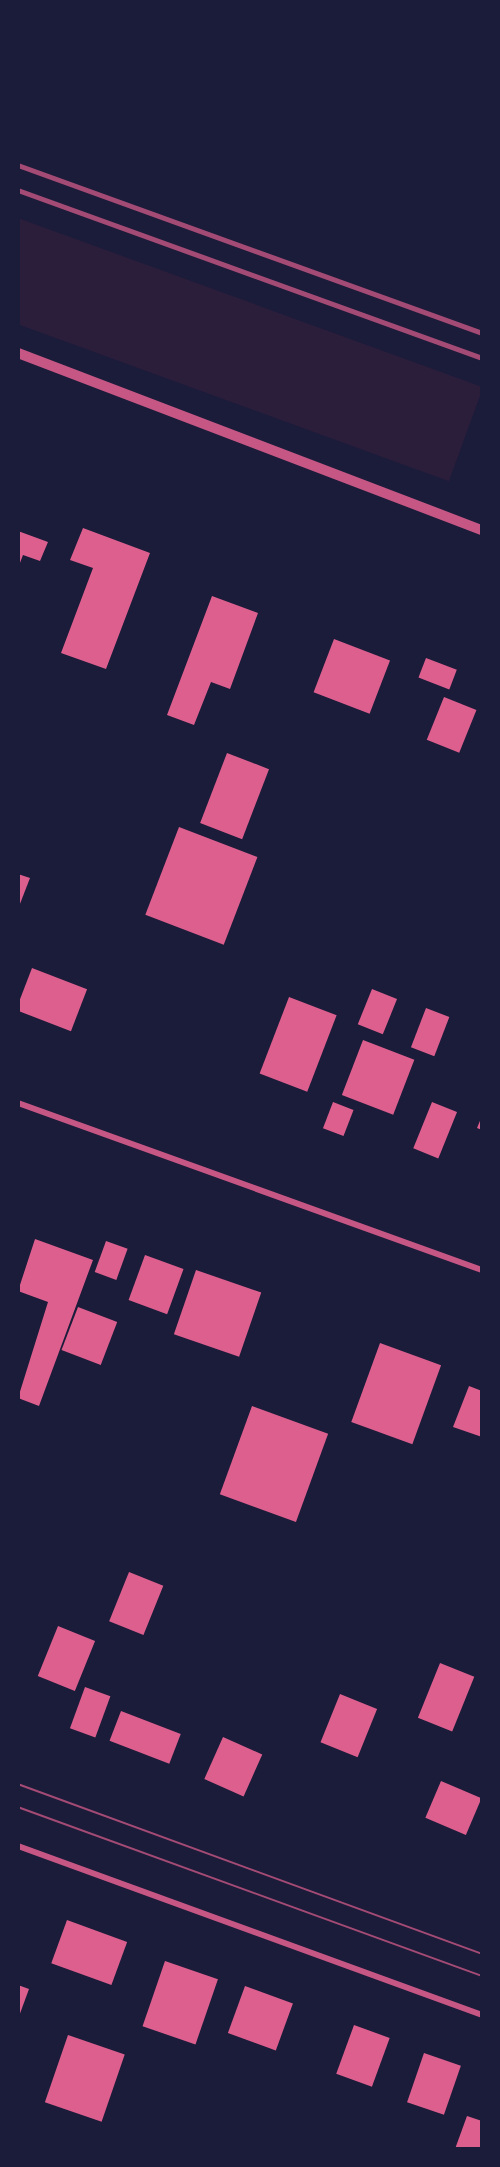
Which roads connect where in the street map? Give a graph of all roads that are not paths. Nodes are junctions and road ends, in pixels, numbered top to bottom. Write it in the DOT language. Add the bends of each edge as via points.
graph roads {
  1 [pos="18,353"];
  2 [pos="482,530"];
  3 [pos="18,1102"];
  4 [pos="482,1270"];
  5 [pos="18,1846"];
  6 [pos="482,2015"];
  1 -- 2 [label="street"];
  3 -- 4 [label="street"];
  5 -- 6 [label="street"];
}
